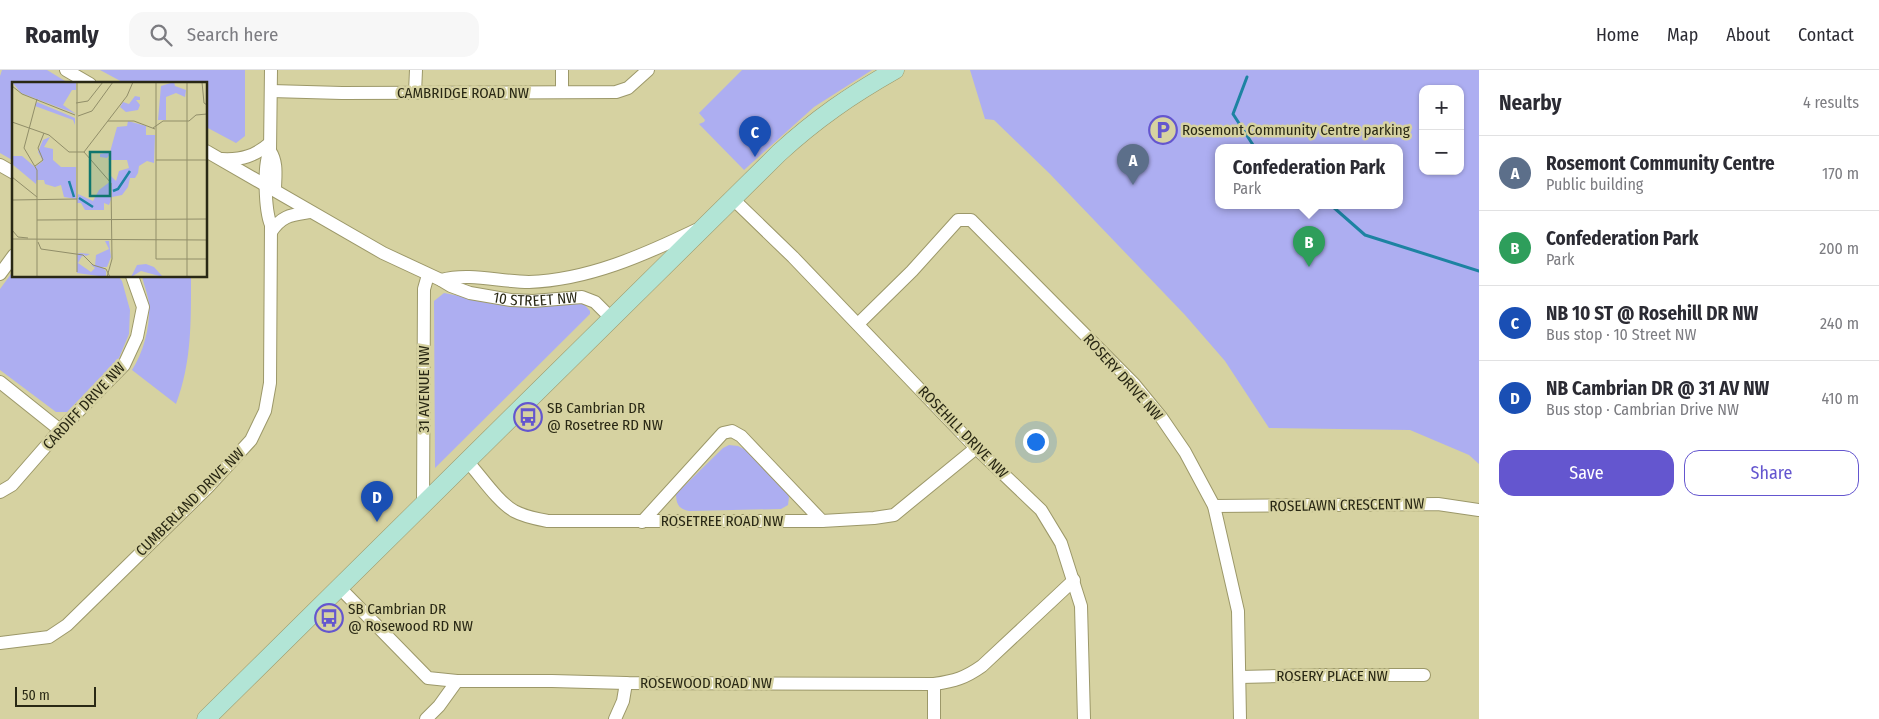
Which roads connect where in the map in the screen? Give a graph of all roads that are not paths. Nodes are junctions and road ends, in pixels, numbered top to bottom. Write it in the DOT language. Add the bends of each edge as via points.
graph roads {
  1 [pos="66,70"];
  2 [pos="271,70"];
  3 [pos="416,70"];
  4 [pos="562,70"];
  5 [pos="648,70"];
  6 [pos="895,70"];
  7 [pos="87,82"];
  8 [pos="271,91"];
  9 [pos="562,92"];
  10 [pos="415,93"];
  11 [pos="270,147"];
  12 [pos="208,152"];
  13 [pos="220,159"];
  14 [pos="0,165"];
  15 [pos="12,172"];
  16 [pos="271,189"];
  17 [pos="733,199"];
  18 [pos="310,212"];
  19 [pos="706,225"];
  20 [pos="271,228"];
  21 [pos="12,258"];
  22 [pos="0,274"];
  23 [pos="428,275"];
  24 [pos="133,278"];
  25 [pos="441,280"];
  26 [pos="611,318"];
  27 [pos="858,324"];
  28 [pos="0,382"];
  29 [pos="60,430"];
  30 [pos="976,448"];
  31 [pos="467,461"];
  32 [pos="0,492"];
  33 [pos="423,504"];
  34 [pos="1214,506"];
  35 [pos="1479,510"];
  36 [pos="822,521"];
  37 [pos="642,522"];
  38 [pos="1074,580"];
  39 [pos="339,587"];
  40 [pos="0,643"];
  41 [pos="1424,675"];
  42 [pos="1240,677"];
  43 [pos="457,681"];
  44 [pos="626,683"];
  45 [pos="934,684"];
  46 [pos="206,719"];
  47 [pos="426,719"];
  48 [pos="615,719"];
  49 [pos="934,719"];
  50 [pos="1084,719"];
  51 [pos="1240,719"];
  1 -- 7 [label="street"];
  2 -- 8 [label="street, CUMBERLAND DRIVE NW"];
  3 -- 10 [label="street"];
  4 -- 9 [label="street"];
  5 -- 9 [label="street, CAMBRIDGE ROAD NW" via="628,88 616,92"];
  6 -- 17 [label="street, 10 STREET NW" via="811,124"];
  8 -- 10 [label="street, CAMBRIDGE ROAD NW"];
  8 -- 11 [label="street, CUMBERLAND DRIVE NW"];
  9 -- 10 [label="street, CAMBRIDGE ROAD NW"];
  11 -- 13 [label="street" via="237,160"];
  11 -- 16 [label="street, CUMBERLAND DRIVE NW" via="267,157"];
  12 -- 13 [label="street, 10 STREET NW"];
  13 -- 16 [label="street, 10 STREET NW"];
  14 -- 15 [label="street"];
  16 -- 18 [label="street, 10 STREET NW"];
  16 -- 20 [label="street, CUMBERLAND DRIVE NW" via="267,208"];
  17 -- 19 [label="street, 10 STREET NW"];
  17 -- 27 [label="street, ROSEHILL DRIVE NW"];
  18 -- 20 [label="street" via="291,215"];
  18 -- 23 [label="street, 10 STREET NW"];
  19 -- 25 [label="street, 10 STREET NW" via="668,243 584,274 556,280 503,281 461,276"];
  19 -- 26 [label="street, 10 STREET NW"];
  20 -- 40 [label="street, CUMBERLAND DRIVE NW" via="270,383 264,411 251,440 208,487 67,625 49,637"];
  21 -- 22 [label="street"];
  23 -- 25 [label="street, 10 STREET NW"];
  23 -- 33 [label="street, 31 AVENUE NW" via="424,289"];
  24 -- 29 [label="street, CARDIFF DRIVE NW" via="142,307 137,337 124,365"];
  25 -- 26 [label="street, 10 STREET NW" via="458,289 511,300 582,297 601,307"];
  26 -- 31 [label="street"];
  27 -- 30 [label="street, ROSEHILL DRIVE NW"];
  27 -- 34 [label="street, ROSERY DRIVE NW" via="958,220 971,220 1134,384 1185,452"];
  28 -- 29 [label="street"];
  29 -- 32 [label="street, CARDIFF DRIVE NW" via="12,485"];
  30 -- 36 [label="street, ROSETREE ROAD NW" via="894,515"];
  30 -- 38 [label="street, ROSEHILL DRIVE NW" via="1041,510 1061,543"];
  31 -- 33 [label="street"];
  31 -- 37 [label="street, ROSETREE ROAD NW" via="504,503 526,516 548,521"];
  33 -- 39 [label="street"];
  34 -- 35 [label="street, ROSELAWN CRESCENT NW" via="1438,504"];
  34 -- 42 [label="street, ROSERY DRIVE NW" via="1238,611"];
  36 -- 37 [label="street, ROSETREE ROAD NW"];
  36 -- 37 [label="street" via="741,436 732,431 722,433"];
  38 -- 45 [label="street, ROSEWOOD ROAD NW" via="968,677"];
  38 -- 50 [label="street, ROSEHILL DRIVE NW" via="1083,631"];
  39 -- 43 [label="street, ROSEWOOD ROAD NW" via="428,678"];
  39 -- 46 [label="street"];
  41 -- 42 [label="street, ROSERY PLACE NW"];
  42 -- 51 [label="street, ROSERY DRIVE NW"];
  43 -- 44 [label="street, ROSEWOOD ROAD NW"];
  43 -- 47 [label="street"];
  44 -- 45 [label="street, ROSEWOOD ROAD NW"];
  44 -- 48 [label="street"];
  45 -- 49 [label="street"];
}
